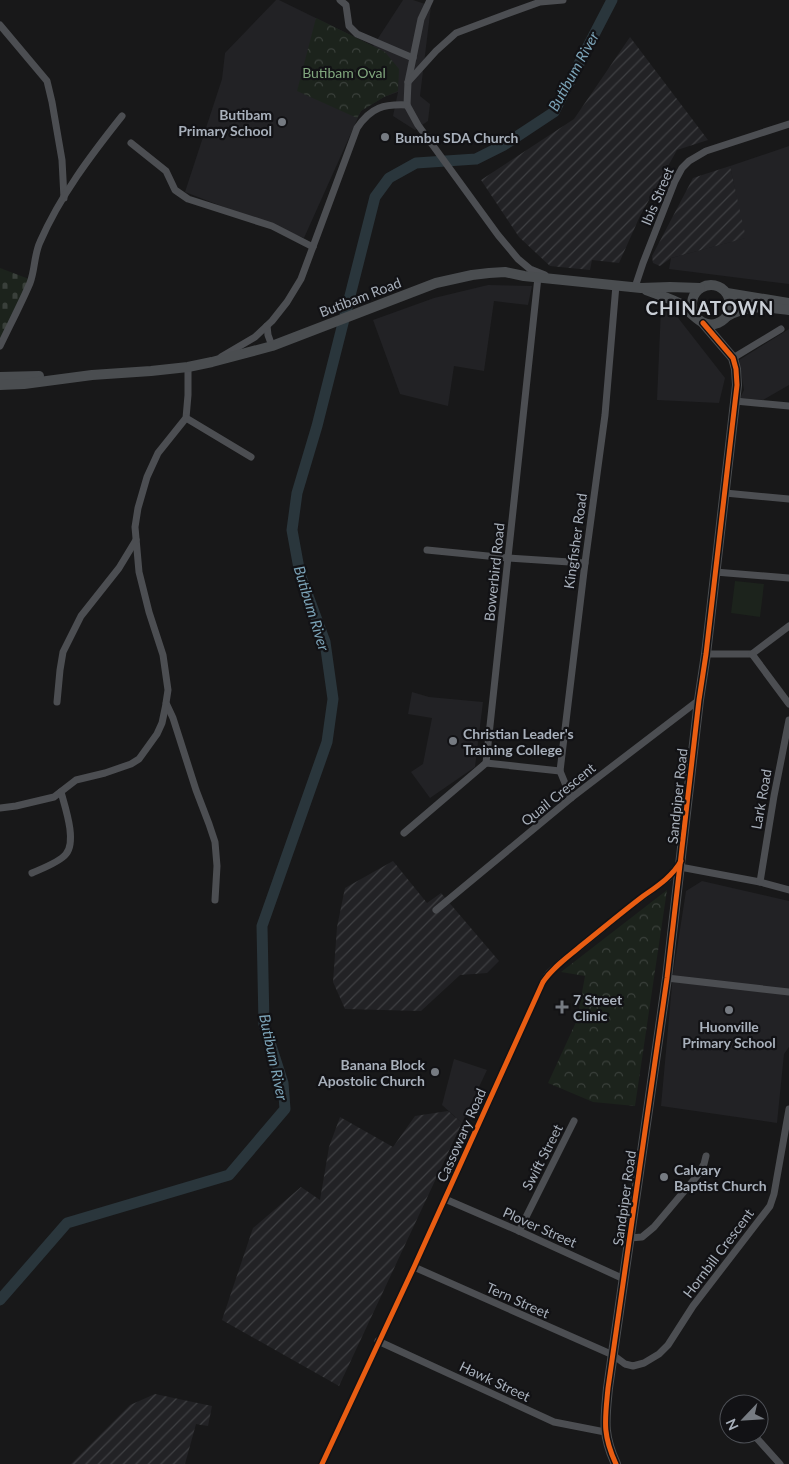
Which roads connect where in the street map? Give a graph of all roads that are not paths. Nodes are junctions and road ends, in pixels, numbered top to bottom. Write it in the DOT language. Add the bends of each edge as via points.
graph roads {
  1 [pos="340,0"];
  2 [pos="430,0"];
  3 [pos="563,0"];
  4 [pos="0,25"];
  5 [pos="413,58"];
  6 [pos="408,82"];
  7 [pos="407,106"];
  8 [pos="122,116"];
  9 [pos="789,124"];
  10 [pos="131,143"];
  11 [pos="64,198"];
  12 [pos="313,247"];
  13 [pos="538,277"];
  14 [pos="552,278"];
  15 [pos="616,285"];
  16 [pos="638,288"];
  17 [pos="700,288"];
  18 [pos="727,293"];
  19 [pos="789,303"];
  20 [pos="789,310"];
  21 [pos="699,320"];
  22 [pos="723,320"];
  23 [pos="267,326"];
  24 [pos="781,329"];
  25 [pos="721,343"];
  26 [pos="0,346"];
  27 [pos="272,346"];
  28 [pos="733,358"];
  29 [pos="212,362"];
  30 [pos="188,367"];
  31 [pos="92,375"];
  32 [pos="0,377"];
  33 [pos="0,385"];
  34 [pos="735,401"];
  35 [pos="789,406"];
  36 [pos="186,418"];
  37 [pos="251,457"];
  38 [pos="725,493"];
  39 [pos="789,499"];
  40 [pos="136,540"];
  41 [pos="427,550"];
  42 [pos="508,558"];
  43 [pos="584,563"];
  44 [pos="715,572"];
  45 [pos="789,578"];
  46 [pos="789,626"];
  47 [pos="706,654"];
  48 [pos="752,654"];
  49 [pos="698,700"];
  50 [pos="58,702"];
  51 [pos="166,703"];
  52 [pos="789,704"];
  53 [pos="789,720"];
  54 [pos="486,763"];
  55 [pos="560,771"];
  56 [pos="61,792"];
  57 [pos="571,798"];
  58 [pos="0,808"];
  59 [pos="404,833"];
  60 [pos="681,864"];
  61 [pos="32,873"];
  62 [pos="760,882"];
  63 [pos="789,890"];
  64 [pos="215,900"];
  65 [pos="436,910"];
  66 [pos="667,978"];
  67 [pos="789,992"];
  68 [pos="789,1108"];
  69 [pos="574,1121"];
  70 [pos="706,1156"];
  71 [pos="445,1199"];
  72 [pos="519,1231"];
  73 [pos="630,1238"];
  74 [pos="414,1267"];
  75 [pos="624,1279"];
  76 [pos="378,1341"];
  77 [pos="613,1355"];
  78 [pos="605,1432"];
  79 [pos="762,1444"];
  80 [pos="322,1464"];
  81 [pos="616,1464"];
  82 [pos="780,1464"];
  1 -- 5 [label="street" via="346,5 349,26 357,34"];
  2 -- 5 [label="street" via="421,20"];
  3 -- 6 [label="street" via="540,2 456,33"];
  4 -- 11 [label="street" via="47,81 62,160"];
  5 -- 6 [label="street"];
  6 -- 7 [label="street"];
  7 -- 12 [label="street" via="388,105 363,118"];
  7 -- 14 [label="street" via="518,259 530,269"];
  8 -- 11 [label="street"];
  9 -- 16 [label="street, Ibis Street" via="706,150 682,168 642,263"];
  10 -- 12 [label="street" via="166,171 175,190 188,199 272,226"];
  11 -- 26 [label="street" via="40,242 31,281"];
  12 -- 23 [label="street" via="301,279"];
  13 -- 14 [label="street, Butibam Road"];
  13 -- 27 [label="street, Butibam Road" via="505,272 436,283"];
  13 -- 42 [label="street, Bowerbird Road"];
  14 -- 15 [label="street, Butibam Road"];
  15 -- 16 [label="street, Butibam Road"];
  15 -- 43 [label="street, Kingfisher Road" via="605,415"];
  16 -- 17 [label="street, Butibam Road"];
  16 -- 21 [label="street, Butibam Road" via="676,302"];
  17 -- 18 [label="street" via="716,286"];
  17 -- 21 [label="street" via="692,301 692,309"];
  18 -- 19 [label="street"];
  18 -- 22 [label="street" via="730,307"];
  20 -- 22 [label="street" via="752,307"];
  21 -- 22 [label="street" via="708,324"];
  21 -- 25 [label="street"];
  22 -- 25 [label="street"];
  23 -- 27 [label="street"];
  23 -- 29 [label="street" via="255,337"];
  24 -- 28 [label="street"];
  25 -- 28 [label="street"];
  27 -- 29 [label="street, Butibam Road"];
  28 -- 34 [label="street, Sandpiper Road" via="737,377"];
  29 -- 30 [label="street, Butibam Road"];
  30 -- 31 [label="street, Butibam Road"];
  30 -- 36 [label="street"];
  31 -- 32 [label="street, Butibam Road"];
  31 -- 33 [label="street, Butibam Road"];
  34 -- 35 [label="street"];
  34 -- 38 [label="street, Sandpiper Road"];
  36 -- 37 [label="street"];
  36 -- 40 [label="street" via="158,454 147,477 138,508"];
  38 -- 39 [label="street"];
  38 -- 44 [label="street, Sandpiper Road"];
  40 -- 50 [label="street" via="119,568 81,616 63,652"];
  40 -- 51 [label="street" via="139,572 162,655 168,690"];
  41 -- 42 [label="street"];
  42 -- 43 [label="street"];
  42 -- 54 [label="street, Bowerbird Road"];
  43 -- 55 [label="street, Kingfisher Road"];
  44 -- 45 [label="street"];
  44 -- 47 [label="street, Sandpiper Road"];
  46 -- 48 [label="street"];
  47 -- 48 [label="street"];
  47 -- 49 [label="street, Sandpiper Road"];
  48 -- 52 [label="street"];
  49 -- 57 [label="street, Quail Crescent"];
  49 -- 60 [label="street, Sandpiper Road"];
  51 -- 56 [label="street" via="157,734 139,759 121,768 76,780"];
  51 -- 64 [label="street" via="215,842 218,866"];
  53 -- 62 [label="street, Lark Road"];
  54 -- 55 [label="street"];
  54 -- 59 [label="street"];
  55 -- 57 [label="street, Kingfisher Road"];
  56 -- 58 [label="street"];
  56 -- 61 [label="street" via="70,832 69,847 59,860"];
  57 -- 65 [label="street, Quail Crescent"];
  60 -- 62 [label="street"];
  60 -- 66 [label="street, Sandpiper Road"];
  60 -- 71 [label="street, Cassowary Road" via="668,878 549,973"];
  62 -- 63 [label="street"];
  66 -- 67 [label="street"];
  66 -- 73 [label="street, Sandpiper Road"];
  68 -- 77 [label="street, Hornbill Crescent" via="770,1206 659,1354 633,1366"];
  69 -- 72 [label="street, Swift Street"];
  70 -- 73 [label="street" via="697,1176 654,1227 642,1237"];
  71 -- 72 [label="street, Plover Street"];
  71 -- 74 [label="street, Cassowary Road"];
  72 -- 75 [label="street, Plover Street"];
  73 -- 75 [label="street, Sandpiper Road"];
  74 -- 76 [label="street, Cassowary Road"];
  74 -- 77 [label="street, Tern Street"];
  75 -- 77 [label="street, Sandpiper Road"];
  76 -- 78 [label="street, Hawk Street" via="554,1422"];
  76 -- 80 [label="street, Cassowary Road"];
  77 -- 78 [label="street, Sandpiper Road"];
  78 -- 81 [label="street"];
  79 -- 82 [label="street"];
}
